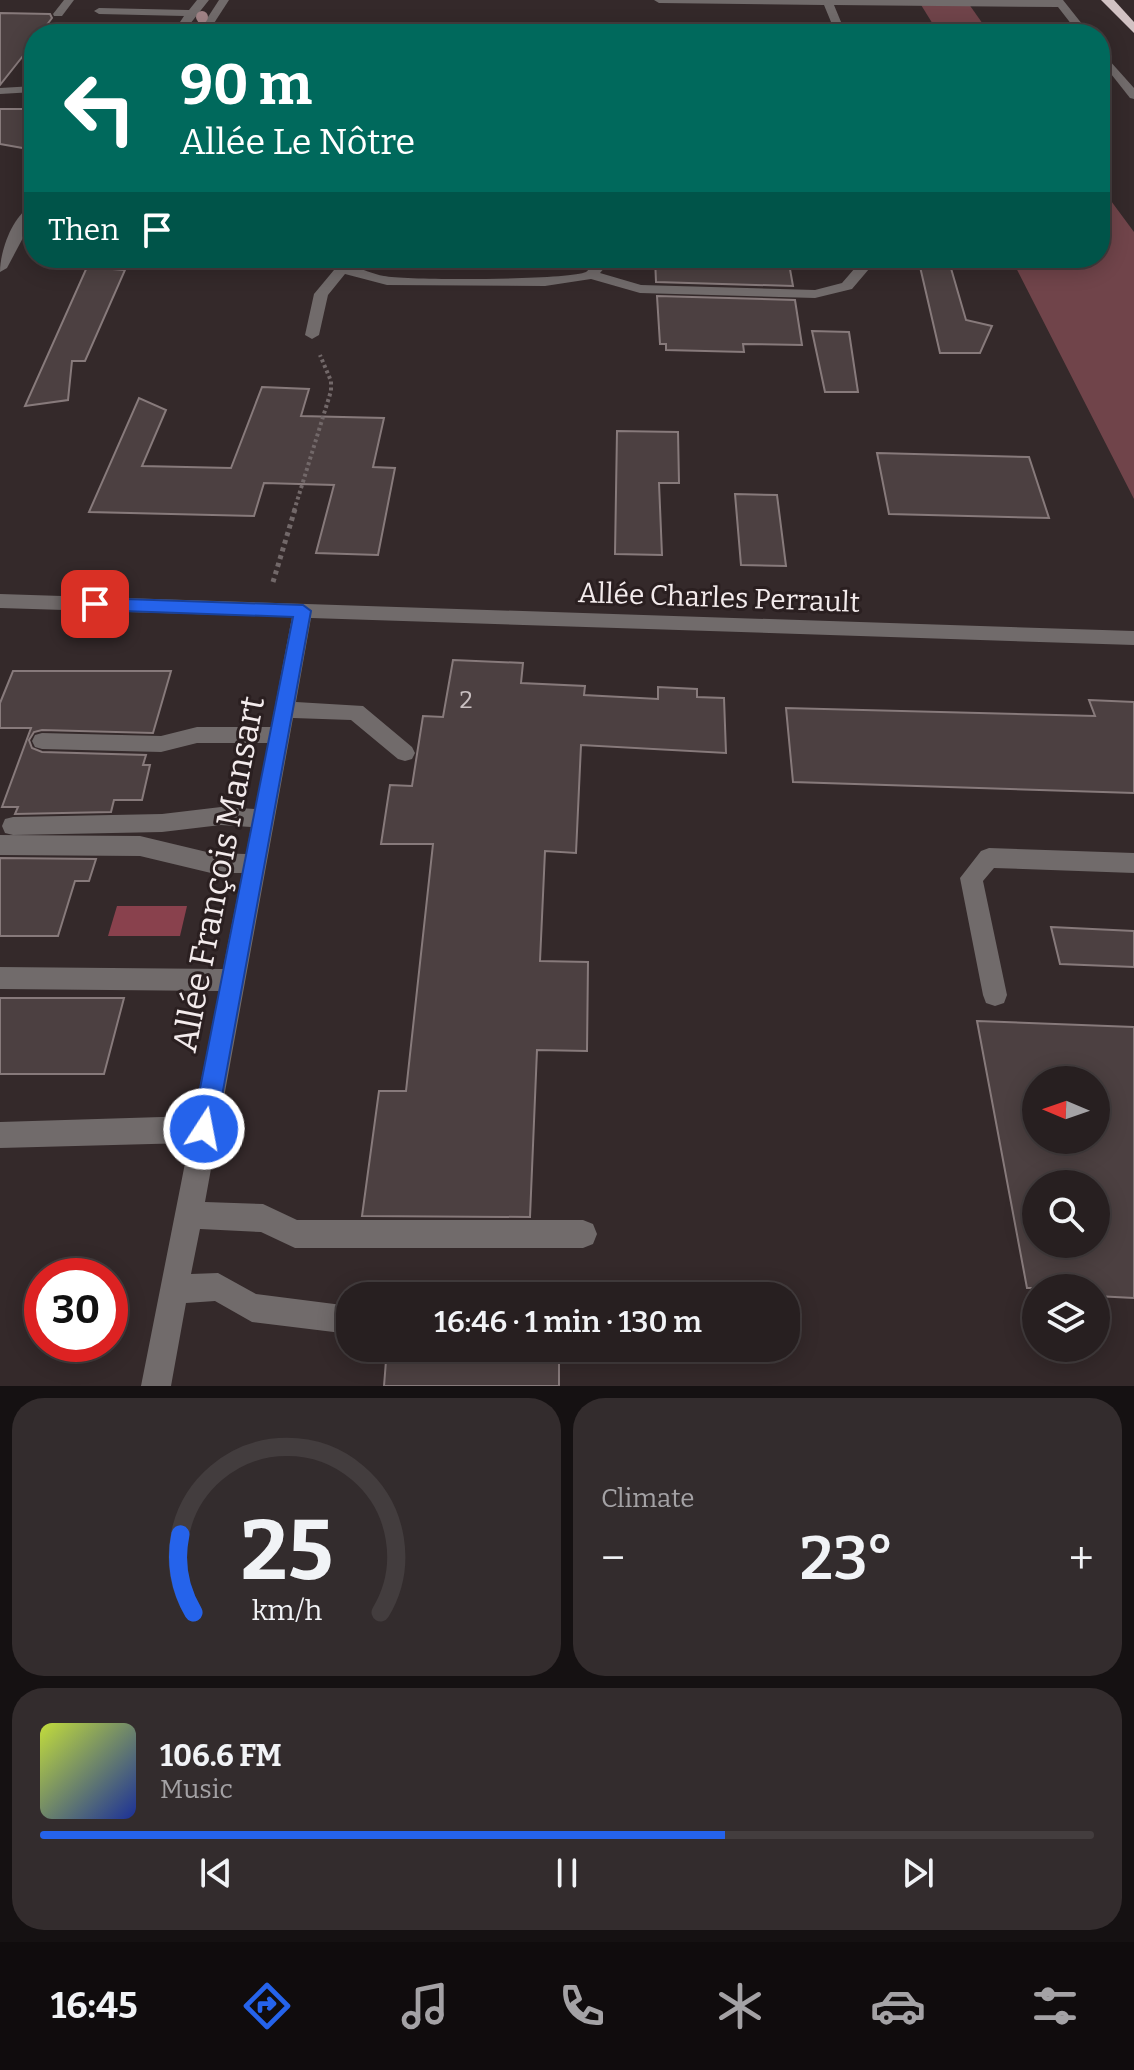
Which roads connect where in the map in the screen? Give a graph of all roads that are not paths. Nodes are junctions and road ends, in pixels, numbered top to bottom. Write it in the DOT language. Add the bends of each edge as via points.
graph roads {
  1 [pos="69,0"];
  2 [pos="204,0"];
  3 [pos="224,0"];
  4 [pos="659,0"];
  5 [pos="1107,0"];
  6 [pos="828,2"];
  7 [pos="1060,2"];
  8 [pos="99,11"];
  9 [pos="191,13"];
  10 [pos="58,14"];
  11 [pos="184,24"];
  12 [pos="208,24"];
  13 [pos="837,24"];
  14 [pos="1077,24"];
  15 [pos="1134,31"];
  16 [pos="1110,66"];
  17 [pos="24,90"];
  18 [pos="0,91"];
  19 [pos="1134,96"];
  20 [pos="24,226"];
  21 [pos="0,268"];
  22 [pos="597,268"];
  23 [pos="862,268"];
  24 [pos="342,269"];
  25 [pos="591,275"];
  26 [pos="312,335"];
  27 [pos="0,601"];
  28 [pos="303,611"];
  29 [pos="1134,638"];
  30 [pos="284,710"];
  31 [pos="279,735"];
  32 [pos="42,741"];
  33 [pos="405,753"];
  34 [pos="263,819"];
  35 [pos="7,835"];
  36 [pos="1134,863"];
  37 [pos="255,864"];
  38 [pos="0,978"];
  39 [pos="233,980"];
  40 [pos="995,995"];
  41 [pos="204,1129"];
  42 [pos="0,1135"];
  43 [pos="188,1215"];
  44 [pos="583,1234"];
  45 [pos="174,1289"];
  46 [pos="336,1318"];
  47 [pos="156,1386"];
  1 -- 10 [label="street"];
  2 -- 9 [label="street"];
  3 -- 12 [label="street"];
  4 -- 6 [label="street"];
  5 -- 15 [label="highway"];
  6 -- 7 [label="street"];
  6 -- 13 [label="street"];
  7 -- 14 [label="street"];
  8 -- 9 [label="street"];
  9 -- 11 [label="street"];
  16 -- 19 [label="street"];
  17 -- 18 [label="street"];
  20 -- 21 [label="street"];
  22 -- 25 [label="street"];
  23 -- 25 [label="street" via="847,286 815,294 640,289"];
  24 -- 25 [label="street" via="408,282 545,282"];
  24 -- 26 [label="street" via="321,294"];
  27 -- 28 [label="street, Allée Charles Perrault"];
  28 -- 29 [label="street, Allée Charles Perrault"];
  28 -- 30 [label="street, Allée François Mansart"];
  30 -- 31 [label="street, Allée François Mansart"];
  30 -- 33 [label="street" via="356,712"];
  31 -- 32 [label="street" via="197,735 161,744"];
  31 -- 34 [label="street, Allée François Mansart"];
  34 -- 35 [label="street" via="221,816"];
  34 -- 37 [label="street, Allée François Mansart"];
  35 -- 37 [label="street" via="140,846 211,863"];
  36 -- 40 [label="street" via="989,858 971,878"];
  37 -- 39 [label="street, Allée François Mansart"];
  38 -- 39 [label="street"];
  39 -- 41 [label="street, Allée François Mansart"];
  41 -- 42 [label="street"];
  41 -- 43 [label="street, Allée François Mansart"];
  43 -- 44 [label="street" via="263,1218 295,1234"];
  43 -- 45 [label="street, Allée François Mansart"];
  45 -- 46 [label="street" via="218,1287 252,1308"];
  45 -- 47 [label="street, Allée François Mansart"];
}
